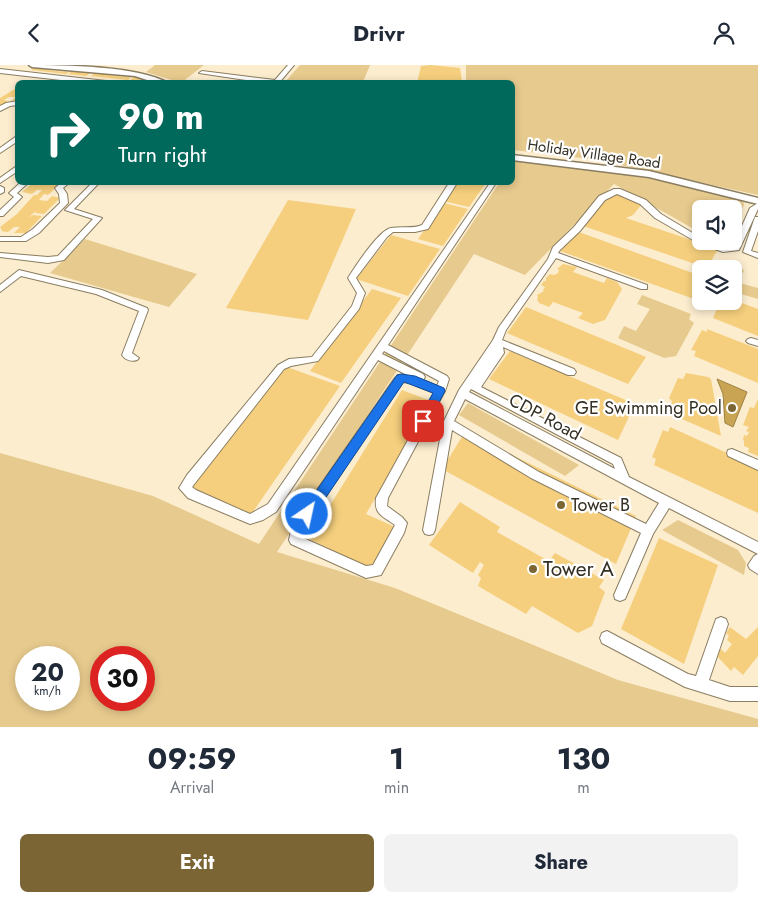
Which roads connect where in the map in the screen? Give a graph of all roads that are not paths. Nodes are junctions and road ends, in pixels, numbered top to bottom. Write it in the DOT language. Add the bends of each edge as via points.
graph roads {
  1 [pos="33,65"];
  2 [pos="291,65"];
  3 [pos="1,69"];
  4 [pos="202,73"];
  5 [pos="84,80"];
  6 [pos="158,80"];
  7 [pos="260,80"];
  8 [pos="278,80"];
  9 [pos="15,103"];
  10 [pos="0,109"];
  11 [pos="15,139"];
  12 [pos="0,151"];
  13 [pos="515,157"];
  14 [pos="15,169"];
  15 [pos="0,181"];
  16 [pos="22,185"];
  17 [pos="63,185"];
  18 [pos="94,185"];
  19 [pos="452,185"];
  20 [pos="492,185"];
  21 [pos="0,187"];
  22 [pos="0,191"];
  23 [pos="758,203"];
  24 [pos="0,214"];
  25 [pos="758,219"];
  26 [pos="692,235"];
  27 [pos="742,235"];
  28 [pos="0,239"];
  29 [pos="553,254"];
  30 [pos="0,255"];
  31 [pos="758,256"];
  32 [pos="644,287"];
  33 [pos="0,289"];
  34 [pos="497,341"];
  35 [pos="383,347"];
  36 [pos="377,356"];
  37 [pos="134,358"];
  38 [pos="571,372"];
  39 [pos="441,389"];
  40 [pos="463,393"];
  41 [pos="448,423"];
  42 [pos="732,453"];
  43 [pos="758,465"];
  44 [pos="625,481"];
  45 [pos="666,502"];
  46 [pos="429,530"];
  47 [pos="648,531"];
  48 [pos="758,548"];
  49 [pos="758,560"];
  50 [pos="758,568"];
  51 [pos="620,595"];
  52 [pos="721,624"];
  53 [pos="607,638"];
  54 [pos="700,685"];
  55 [pos="758,694"];
  1 -- 6 [label="street" via="139,72"];
  2 -- 8 [label="street"];
  3 -- 5 [label="street"];
  4 -- 7 [label="street"];
  9 -- 10 [label="street"];
  11 -- 12 [label="street"];
  13 -- 23 [label="street, Holiday Village Road" via="648,173"];
  14 -- 15 [label="street"];
  16 -- 24 [label="street" via="13,193 18,197"];
  17 -- 28 [label="street" via="59,188 64,203 36,231 23,239"];
  18 -- 30 [label="street" via="69,211 98,218 61,258 48,261"];
  19 -- 36 [label="street" via="425,227 391,230 384,235 352,278 361,293 356,307 315,359 287,362 281,367 185,488 250,519 272,508"];
  20 -- 35 [label="street"];
  21 -- 22 [label="street"];
  23 -- 27 [label="street"];
  25 -- 31 [label="street" via="747,252"];
  26 -- 29 [label="street" via="658,216 642,202 617,191 602,198"];
  29 -- 32 [label="street"];
  29 -- 34 [label="street"];
  33 -- 37 [label="street" via="19,273 127,301 144,310 128,355"];
  34 -- 38 [label="street"];
  34 -- 40 [label="street"];
  34 -- 44 [label="street" via="499,353 474,388 617,461"];
  35 -- 36 [label="street"];
  35 -- 39 [label="street" via="442,377"];
  36 -- 39 [label="street"];
  39 -- 39 [label="street" via="411,379 401,378 397,382 296,531 295,540 366,572 377,571 400,529 395,517 380,507 382,498"];
  40 -- 41 [label="street"];
  40 -- 44 [label="street, CDP Road"];
  41 -- 46 [label="street"];
  41 -- 47 [label="street" via="534,475"];
  42 -- 43 [label="street"];
  44 -- 45 [label="street, CDP Road"];
  45 -- 47 [label="street"];
  45 -- 48 [label="street, CDP Road"];
  47 -- 51 [label="street"];
  49 -- 50 [label="street" via="754,565"];
  52 -- 54 [label="street"];
  53 -- 54 [label="street"];
  54 -- 55 [label="street" via="730,694"];
}
